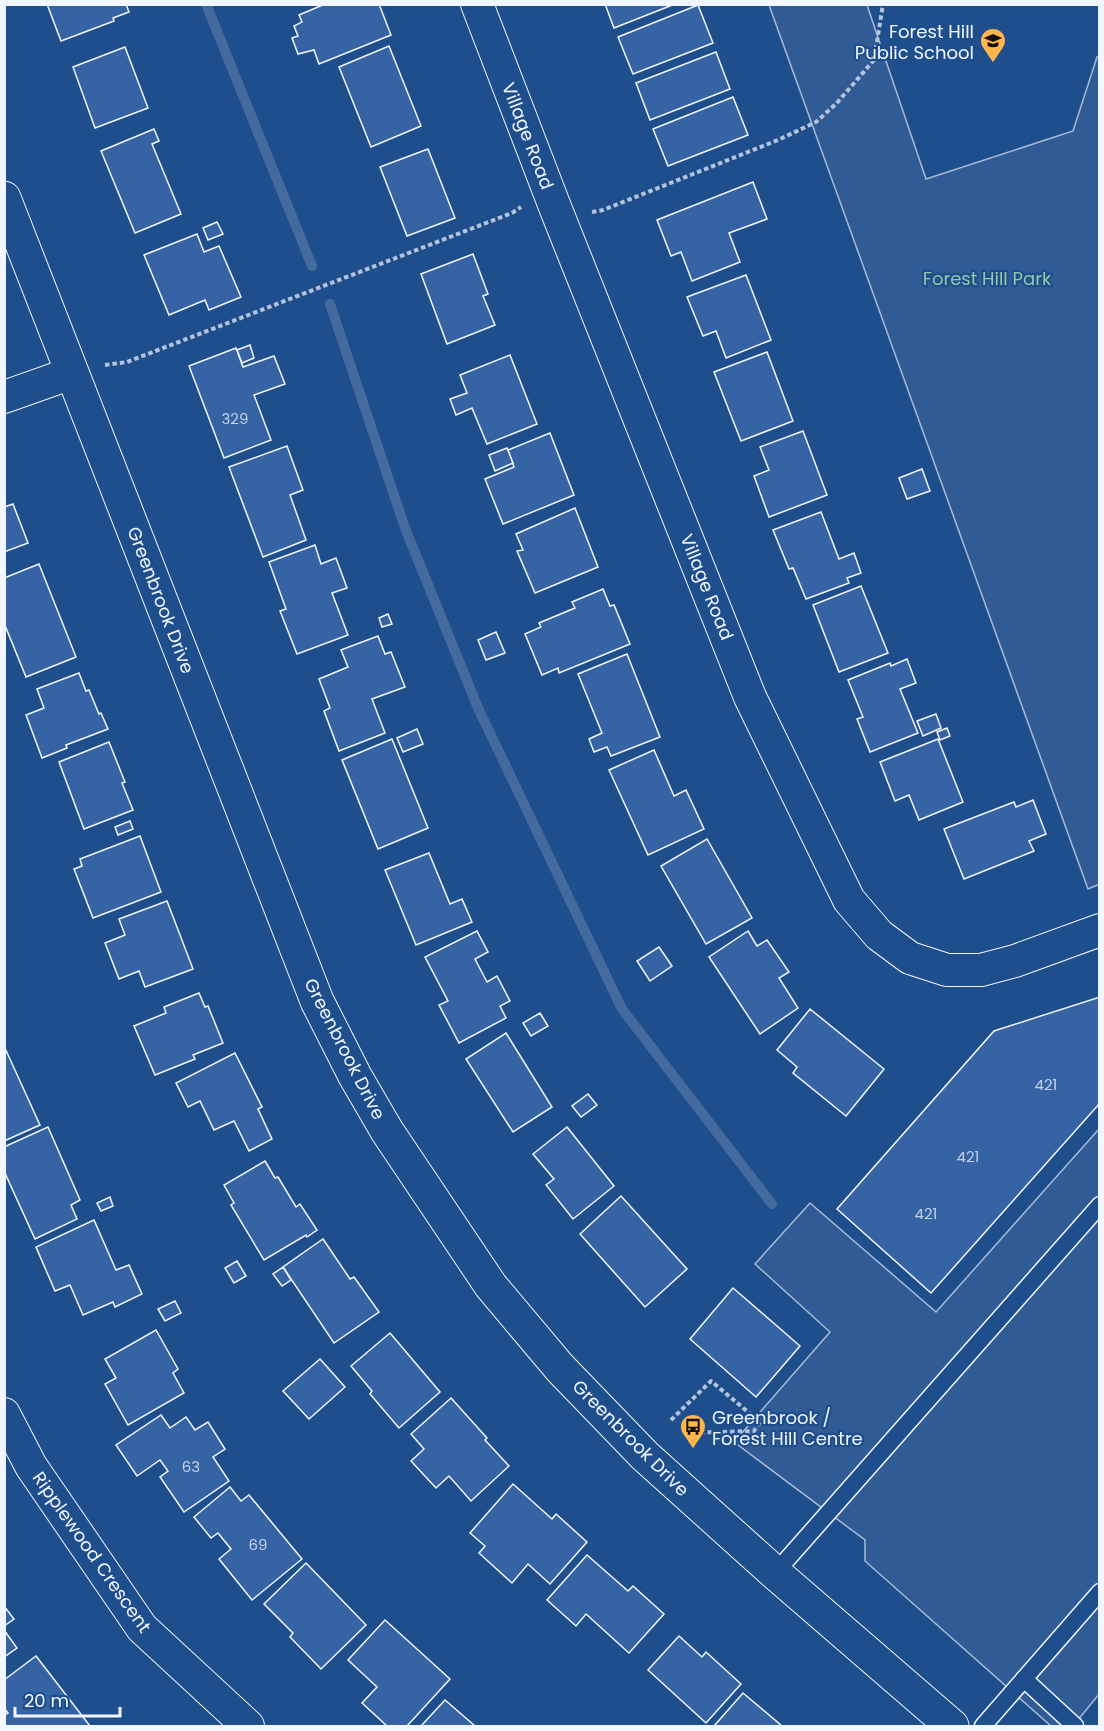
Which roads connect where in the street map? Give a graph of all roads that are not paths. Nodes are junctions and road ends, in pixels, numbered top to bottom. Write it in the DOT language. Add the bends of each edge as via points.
graph roads {
  1 [pos="477,4"];
  2 [pos="4,198"];
  3 [pos="72,373"];
  4 [pos="4,397"];
  5 [pos="1100,930"];
  6 [pos="1100,1205"];
  7 [pos="4,1414"];
  8 [pos="775,1573"];
  9 [pos="1100,1592"];
  10 [pos="1024,1679"];
  11 [pos="248,1726"];
  12 [pos="952,1726"];
  13 [pos="983,1726"];
  14 [pos="1075,1726"];
  1 -- 5 [label="street, Village Road" via="750,696 849,900 879,935 910,958 947,970 981,970 1004,964"];
  2 -- 3 [label="street, Greenbrook Drive"];
  3 -- 4 [label="street"];
  3 -- 8 [label="street, Greenbrook Drive" via="317,1001 387,1131 490,1286 560,1368 645,1456"];
  6 -- 8 [label="lane"];
  7 -- 11 [label="street, Ripplewood Crescent" via="31,1466 142,1628"];
  8 -- 12 [label="street, Greenbrook Drive"];
  9 -- 10 [label="lane"];
  10 -- 13 [label="lane"];
  10 -- 14 [label="lane"];
}
